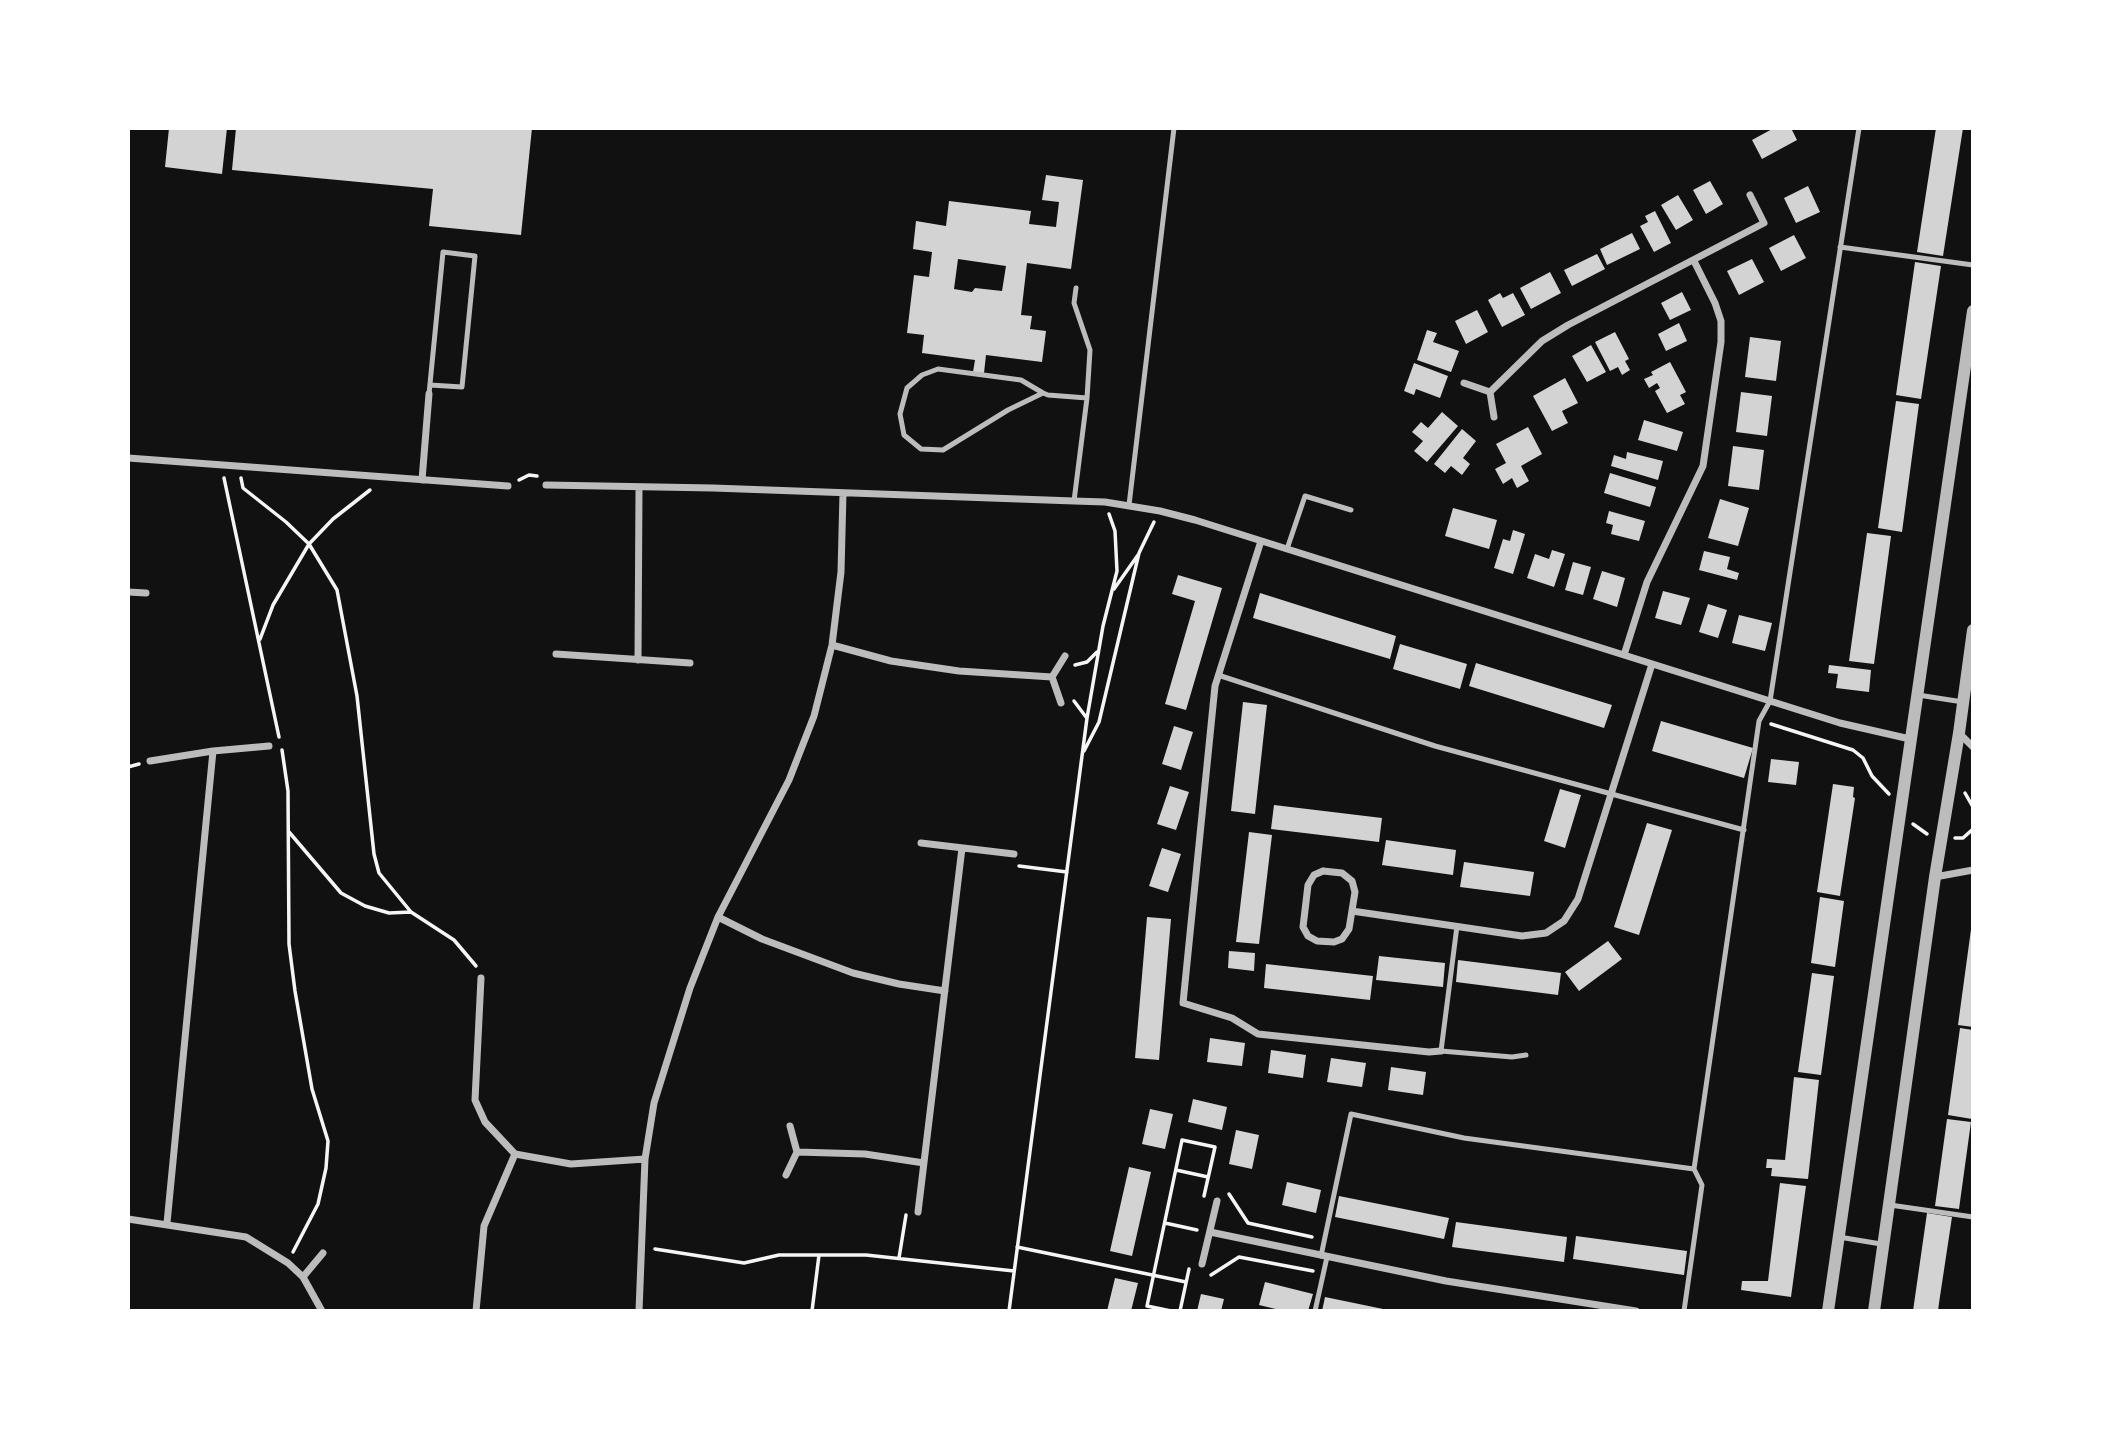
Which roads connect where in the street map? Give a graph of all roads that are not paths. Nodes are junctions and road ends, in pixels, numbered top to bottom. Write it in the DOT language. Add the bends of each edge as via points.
graph roads {
  1 [pos="1174,128"];
  2 [pos="1859,128"];
  3 [pos="1749,195"];
  4 [pos="1840,247"];
  5 [pos="1694,261"];
  6 [pos="1973,265"];
  7 [pos="1076,288"];
  8 [pos="1973,310"];
  9 [pos="1464,383"];
  10 [pos="430,385"];
  11 [pos="1490,392"];
  12 [pos="1043,393"];
  13 [pos="429,394"];
  14 [pos="1967,394"];
  15 [pos="1087,398"];
  16 [pos="1494,416"];
  17 [pos="128,458"];
  18 [pos="422,480"];
  19 [pos="546,485"];
  20 [pos="509,486"];
  21 [pos="639,488"];
  22 [pos="843,493"];
  23 [pos="1074,501"];
  24 [pos="1129,505"];
  25 [pos="1351,510"];
  26 [pos="1261,541"];
  27 [pos="1287,549"];
  28 [pos="128,592"];
  29 [pos="146,593"];
  30 [pos="1973,630"];
  31 [pos="832,645"];
  32 [pos="556,654"];
  33 [pos="1624,655"];
  34 [pos="1065,656"];
  35 [pos="638,660"];
  36 [pos="690,663"];
  37 [pos="1652,664"];
  38 [pos="1218,676"];
  39 [pos="1052,677"];
  40 [pos="1917,695"];
  41 [pos="1770,701"];
  42 [pos="1963,702"];
  43 [pos="1061,703"];
  44 [pos="1959,733"];
  45 [pos="1910,739"];
  46 [pos="269,746"];
  47 [pos="1973,747"];
  48 [pos="213,751"];
  49 [pos="150,761"];
  50 [pos="1610,794"];
  51 [pos="1744,830"];
  52 [pos="921,843"];
  53 [pos="962,848"];
  54 [pos="1014,853"];
  55 [pos="1973,870"];
  56 [pos="1935,877"];
  57 [pos="1352,911"];
  58 [pos="718,917"];
  59 [pos="1457,926"];
  60 [pos="481,978"];
  61 [pos="945,990"];
  62 [pos="1441,1051"];
  63 [pos="1526,1055"];
  64 [pos="790,1126"];
  65 [pos="797,1152"];
  66 [pos="514,1154"];
  67 [pos="645,1159"];
  68 [pos="924,1163"];
  69 [pos="1694,1169"];
  70 [pos="786,1175"];
  71 [pos="1217,1201"];
  72 [pos="1890,1205"];
  73 [pos="918,1212"];
  74 [pos="1973,1217"];
  75 [pos="128,1219"];
  76 [pos="166,1223"];
  77 [pos="1210,1232"];
  78 [pos="1838,1237"];
  79 [pos="1884,1245"];
  80 [pos="323,1253"];
  81 [pos="1324,1256"];
  82 [pos="1202,1264"];
  83 [pos="303,1277"];
  84 [pos="322,1311"];
  85 [pos="476,1311"];
  86 [pos="639,1311"];
  87 [pos="1315,1311"];
  88 [pos="1636,1311"];
  89 [pos="1684,1311"];
  90 [pos="1828,1311"];
  91 [pos="1874,1311"];
  1 -- 24 [label="lane"];
  2 -- 4 [label="lane"];
  3 -- 5 [label="street" via="1764,223"];
  4 -- 6 [label="lane"];
  4 -- 41 [label="lane"];
  5 -- 11 [label="street" via="1542,341"];
  5 -- 33 [label="street" via="1721,321 1704,456 1647,582"];
  7 -- 15 [label="lane" via="1074,303 1090,350"];
  8 -- 14 [label="street"];
  9 -- 11 [label="street"];
  10 -- 10 [label="lane" via="443,252 475,256 462,387"];
  10 -- 13 [label="lane"];
  11 -- 16 [label="street"];
  12 -- 12 [label="lane" via="1021,380 937,369 907,388 900,414 904,436 922,449 943,450"];
  12 -- 15 [label="lane"];
  13 -- 18 [label="street"];
  14 -- 40 [label="street"];
  15 -- 23 [label="lane"];
  17 -- 18 [label="street"];
  18 -- 20 [label="street"];
  19 -- 21 [label="street"];
  21 -- 22 [label="street"];
  21 -- 35 [label="street"];
  22 -- 23 [label="street"];
  22 -- 31 [label="street" via="841,572"];
  23 -- 24 [label="street"];
  24 -- 26 [label="street"];
  25 -- 27 [label="lane" via="1305,496"];
  26 -- 27 [label="street"];
  26 -- 38 [label="street"];
  27 -- 33 [label="street"];
  28 -- 29 [label="street"];
  30 -- 42 [label="street"];
  31 -- 39 [label="street" via="959,671"];
  31 -- 58 [label="street" via="814,716 789,780"];
  32 -- 35 [label="street"];
  33 -- 37 [label="street"];
  34 -- 39 [label="street"];
  35 -- 36 [label="street"];
  37 -- 41 [label="street"];
  37 -- 50 [label="street"];
  38 -- 50 [label="lane" via="1435,746"];
  38 -- 62 [label="street" via="1183,1003 1232,1018 1258,1034"];
  39 -- 43 [label="street"];
  40 -- 42 [label="lane"];
  40 -- 45 [label="street"];
  41 -- 45 [label="street"];
  41 -- 51 [label="lane" via="1759,721"];
  42 -- 44 [label="street"];
  44 -- 47 [label="street"];
  44 -- 56 [label="street"];
  45 -- 78 [label="street"];
  46 -- 48 [label="street"];
  48 -- 49 [label="street"];
  48 -- 76 [label="street"];
  50 -- 51 [label="lane"];
  50 -- 59 [label="street" via="1578,899 1564,921 1546,933 1522,936"];
  51 -- 69 [label="lane"];
  52 -- 53 [label="street"];
  53 -- 54 [label="street"];
  53 -- 61 [label="street"];
  55 -- 56 [label="street"];
  56 -- 72 [label="street"];
  57 -- 57 [label="street" via="1342,939 1317,941 1308,936 1303,927 1308,885 1314,876 1323,871 1342,873 1352,881"];
  57 -- 59 [label="street"];
  58 -- 61 [label="street" via="853,973"];
  58 -- 67 [label="street" via="653,1103"];
  59 -- 62 [label="lane"];
  60 -- 66 [label="street" via="475,1100 485,1122"];
  61 -- 68 [label="street"];
  62 -- 63 [label="lane"];
  64 -- 65 [label="street"];
  65 -- 68 [label="street" via="831,1151"];
  65 -- 70 [label="street"];
  66 -- 67 [label="street" via="570,1164"];
  66 -- 85 [label="street" via="484,1226"];
  67 -- 86 [label="street"];
  68 -- 73 [label="street"];
  69 -- 81 [label="lane" via="1464,1138 1351,1114"];
  69 -- 89 [label="lane" via="1702,1185"];
  71 -- 77 [label="street"];
  72 -- 74 [label="lane"];
  72 -- 79 [label="street"];
  75 -- 76 [label="street"];
  76 -- 83 [label="street" via="246,1237"];
  77 -- 81 [label="street"];
  77 -- 82 [label="street"];
  78 -- 79 [label="lane"];
  78 -- 90 [label="street"];
  79 -- 91 [label="street"];
  80 -- 83 [label="street"];
  81 -- 87 [label="lane"];
  81 -- 88 [label="street" via="1446,1282"];
  83 -- 84 [label="street"];
}
